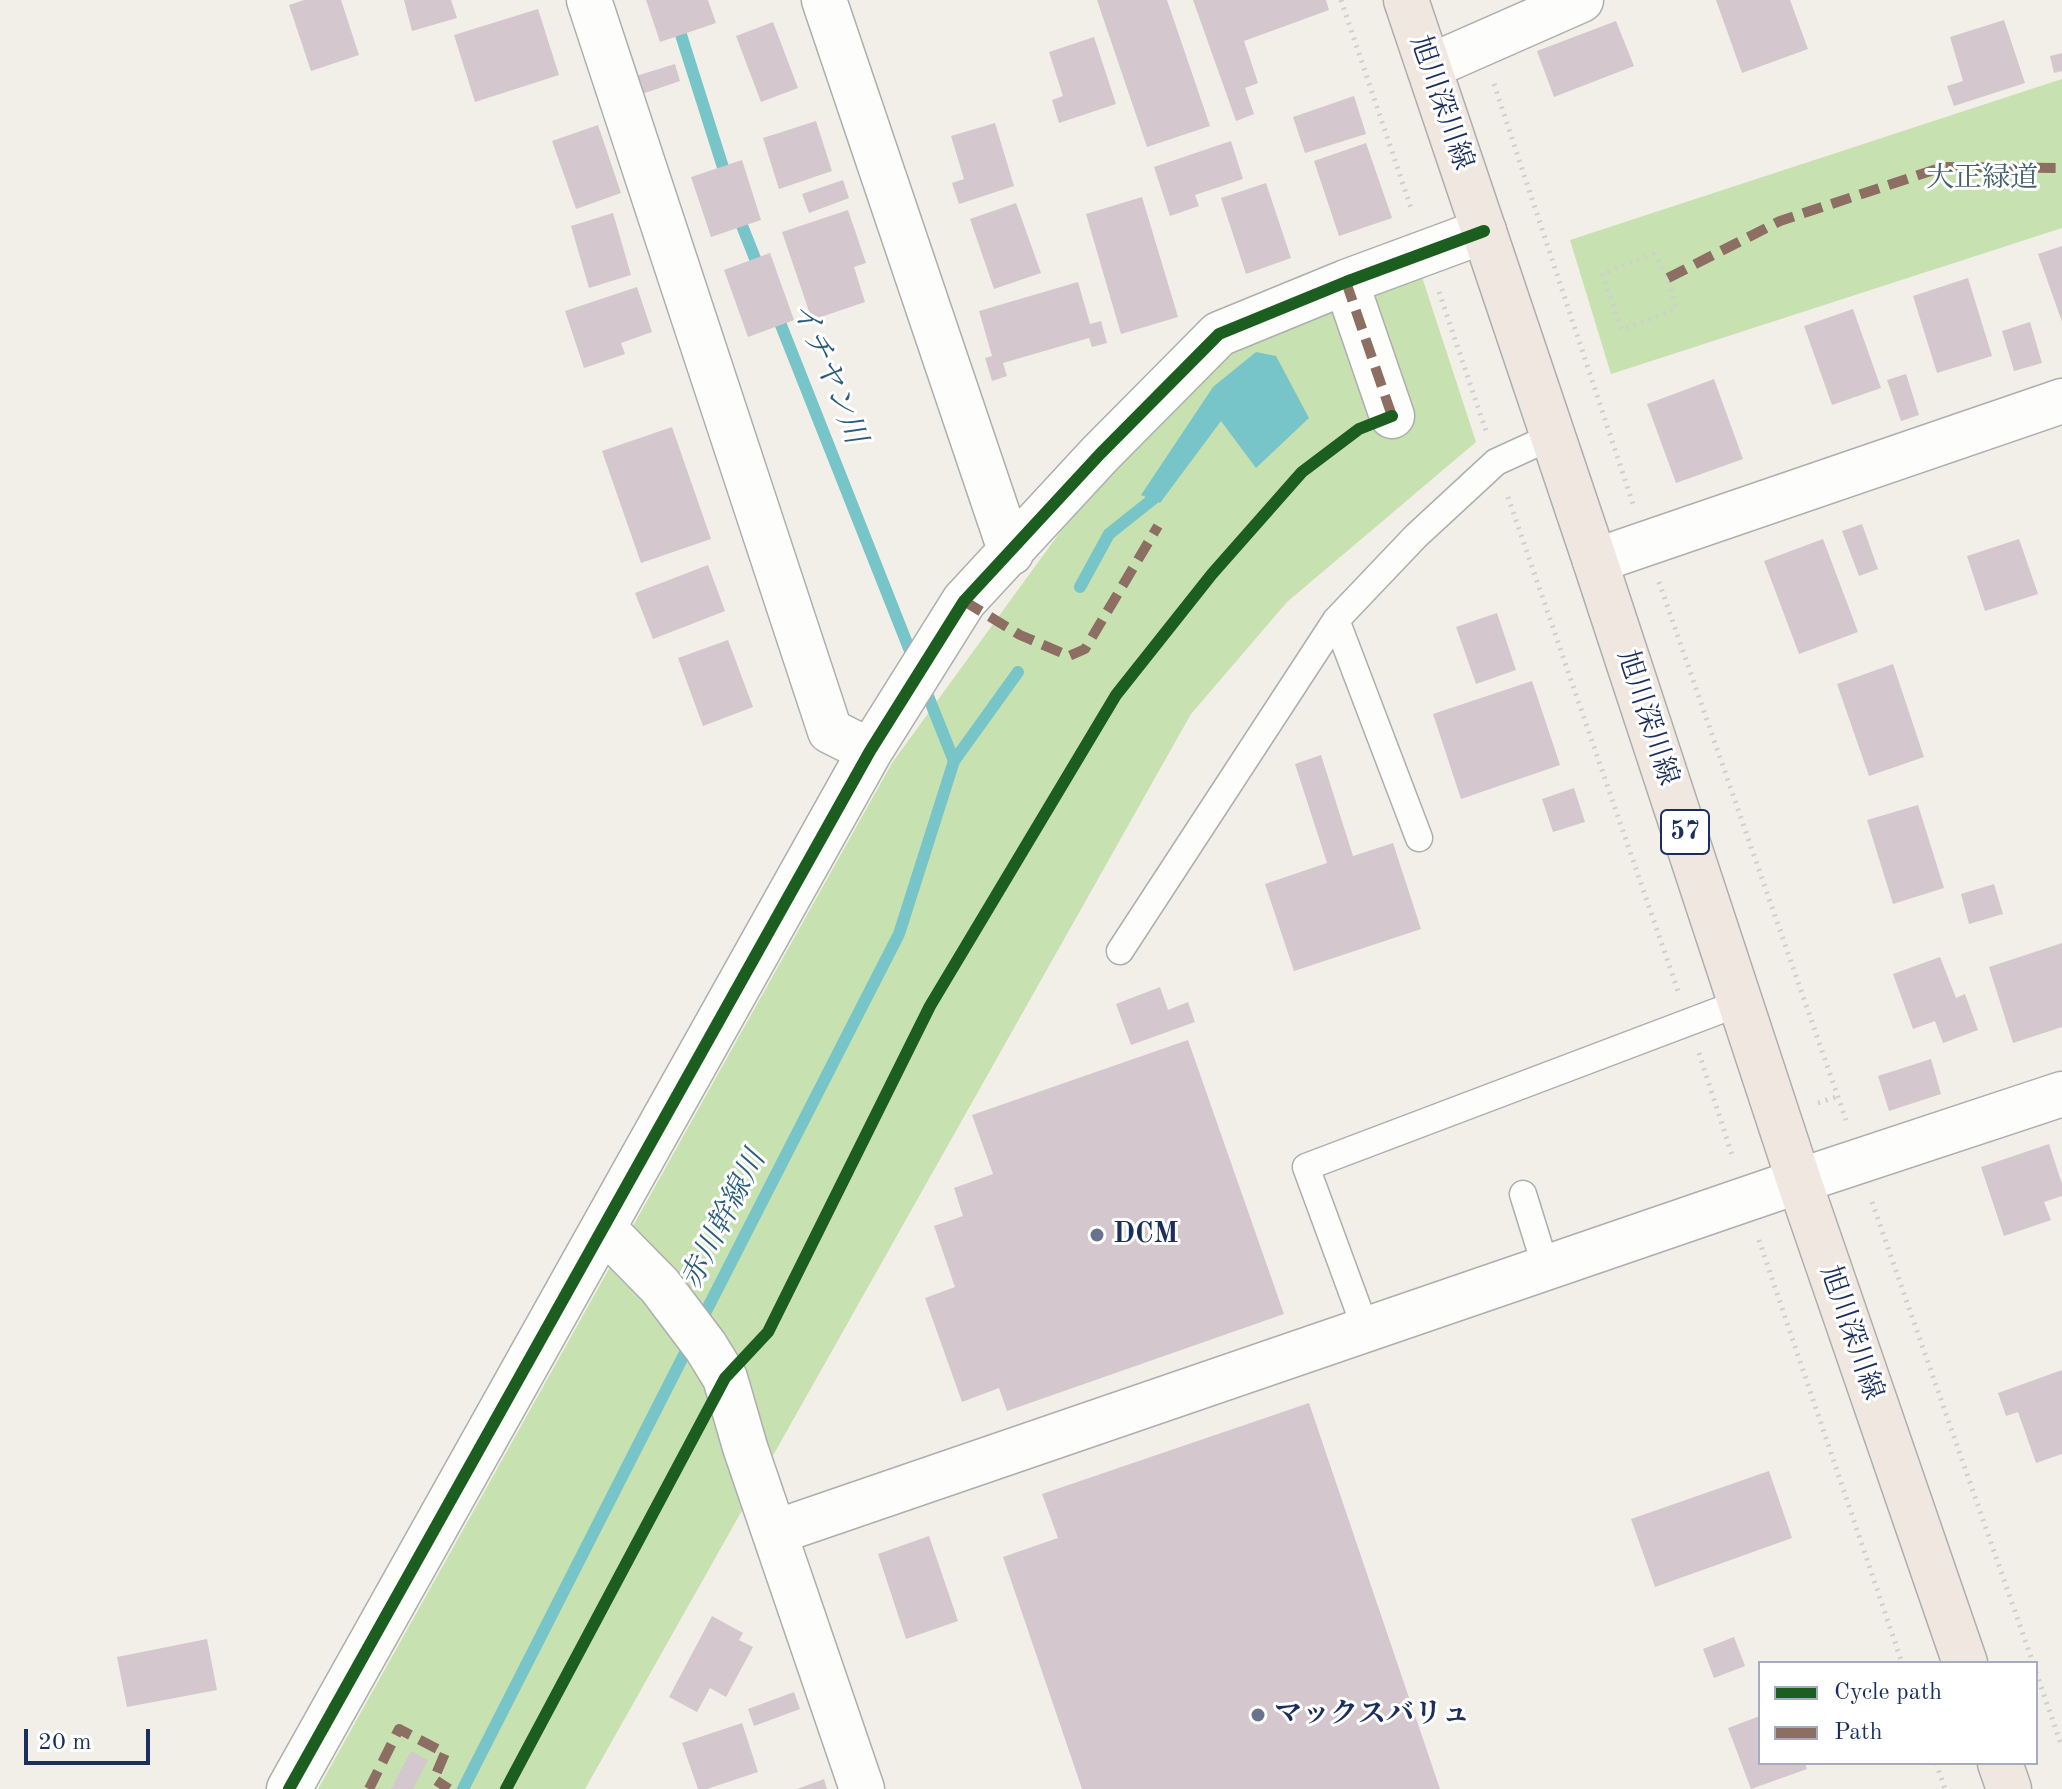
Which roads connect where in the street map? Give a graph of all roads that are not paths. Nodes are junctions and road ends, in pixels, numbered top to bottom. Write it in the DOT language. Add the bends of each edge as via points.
graph roads {
  1 [pos="589,0"];
  2 [pos="824,0"];
  3 [pos="1406,0"];
  4 [pos="1581,0"];
  5 [pos="1429,67"];
  6 [pos="1484,231"];
  7 [pos="1346,282"];
  8 [pos="2062,401"];
  9 [pos="1392,416"];
  10 [pos="1553,436"];
  11 [pos="1011,553"];
  12 [pos="1595,561"];
  13 [pos="1336,620"];
  14 [pos="870,751"];
  15 [pos="1419,838"];
  16 [pos="1120,951"];
  17 [pos="1742,1002"];
  18 [pos="2062,1094"];
  19 [pos="1799,1181"];
  20 [pos="1523,1194"];
  21 [pos="604,1229"];
  22 [pos="1546,1268"];
  23 [pos="1366,1330"];
  24 [pos="776,1532"];
  25 [pos="1964,1661"];
  26 [pos="2001,1765"];
  27 [pos="289,1789"];
  28 [pos="862,1789"];
  29 [pos="2009,1789"];
  1 -- 14 [label="street" via="830,731"];
  2 -- 11 [label="street"];
  3 -- 5 [label="main road, 旭川深川線 / 57"];
  4 -- 5 [label="street"];
  5 -- 6 [label="main road, 旭川深川線 / 57"];
  6 -- 7 [label="street"];
  6 -- 10 [label="main road, 旭川深川線 / 57"];
  7 -- 9 [label="street"];
  7 -- 11 [label="street" via="1219,334"];
  8 -- 12 [label="street"];
  10 -- 12 [label="main road, 旭川深川線 / 57"];
  10 -- 13 [label="lane" via="1496,462"];
  11 -- 14 [label="street" via="964,601"];
  12 -- 17 [label="main road, 旭川深川線 / 57"];
  13 -- 15 [label="lane"];
  13 -- 16 [label="lane"];
  14 -- 21 [label="street"];
  17 -- 19 [label="main road, 旭川深川線 / 57"];
  17 -- 23 [label="lane" via="1306,1167"];
  18 -- 19 [label="street"];
  19 -- 22 [label="street"];
  19 -- 25 [label="main road, 旭川深川線 / 57"];
  20 -- 22 [label="lane"];
  21 -- 24 [label="street" via="660,1286 725,1378"];
  21 -- 27 [label="street"];
  22 -- 23 [label="street"];
  23 -- 24 [label="street"];
  24 -- 28 [label="street"];
  26 -- 29 [label="main road"];
}
